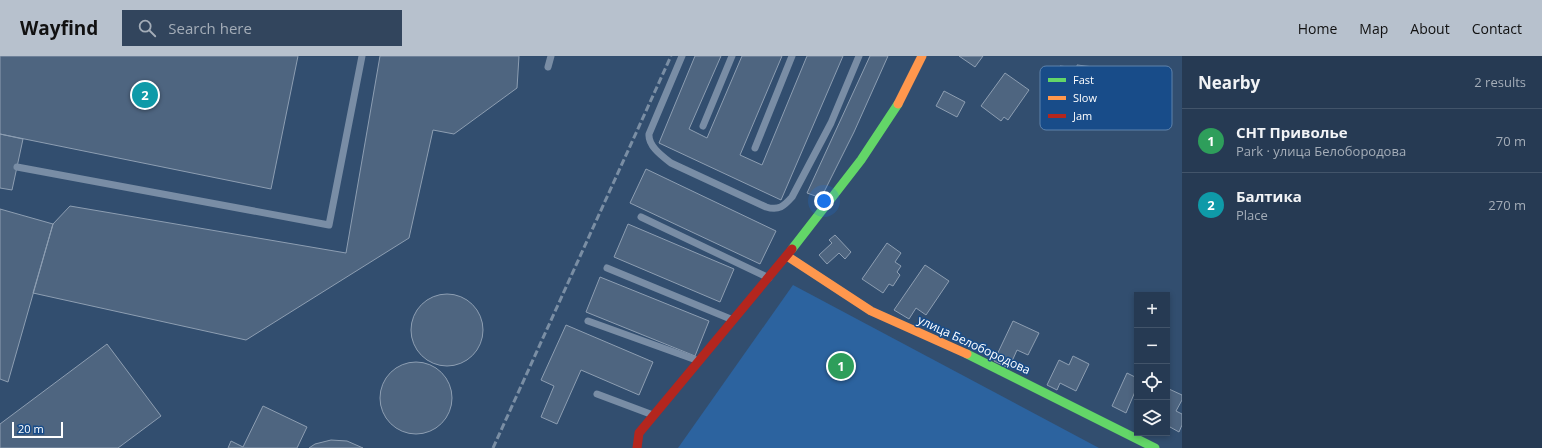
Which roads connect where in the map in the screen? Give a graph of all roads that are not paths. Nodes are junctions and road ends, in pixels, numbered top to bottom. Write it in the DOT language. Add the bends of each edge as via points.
graph roads {
  1 [pos="362,56"];
  2 [pos="551,56"];
  3 [pos="682,56"];
  4 [pos="732,56"];
  5 [pos="792,56"];
  6 [pos="859,56"];
  7 [pos="922,56"];
  8 [pos="548,67"];
  9 [pos="704,126"];
  10 [pos="755,148"];
  11 [pos="17,167"];
  12 [pos="641,217"];
  13 [pos="787,256"];
  14 [pos="607,268"];
  15 [pos="769,278"];
  16 [pos="588,321"];
  17 [pos="734,321"];
  18 [pos="699,361"];
  19 [pos="597,394"];
  20 [pos="654,415"];
  21 [pos="637,448"];
  22 [pos="1155,448"];
  1 -- 11 [label="lane" via="329,225"];
  2 -- 8 [label="lane"];
  3 -- 6 [label="lane" via="649,134 649,141 670,163 766,207 777,209 783,207 792,197 831,123"];
  4 -- 9 [label="lane"];
  5 -- 10 [label="lane"];
  7 -- 13 [label="street" via="891,117 865,156"];
  12 -- 15 [label="lane"];
  13 -- 15 [label="street"];
  13 -- 22 [label="street, улица Белобородова" via="871,311 973,357"];
  14 -- 17 [label="lane"];
  15 -- 17 [label="street"];
  16 -- 18 [label="lane"];
  17 -- 18 [label="street"];
  18 -- 20 [label="street"];
  19 -- 20 [label="lane"];
  20 -- 21 [label="street" via="639,433"];
}
